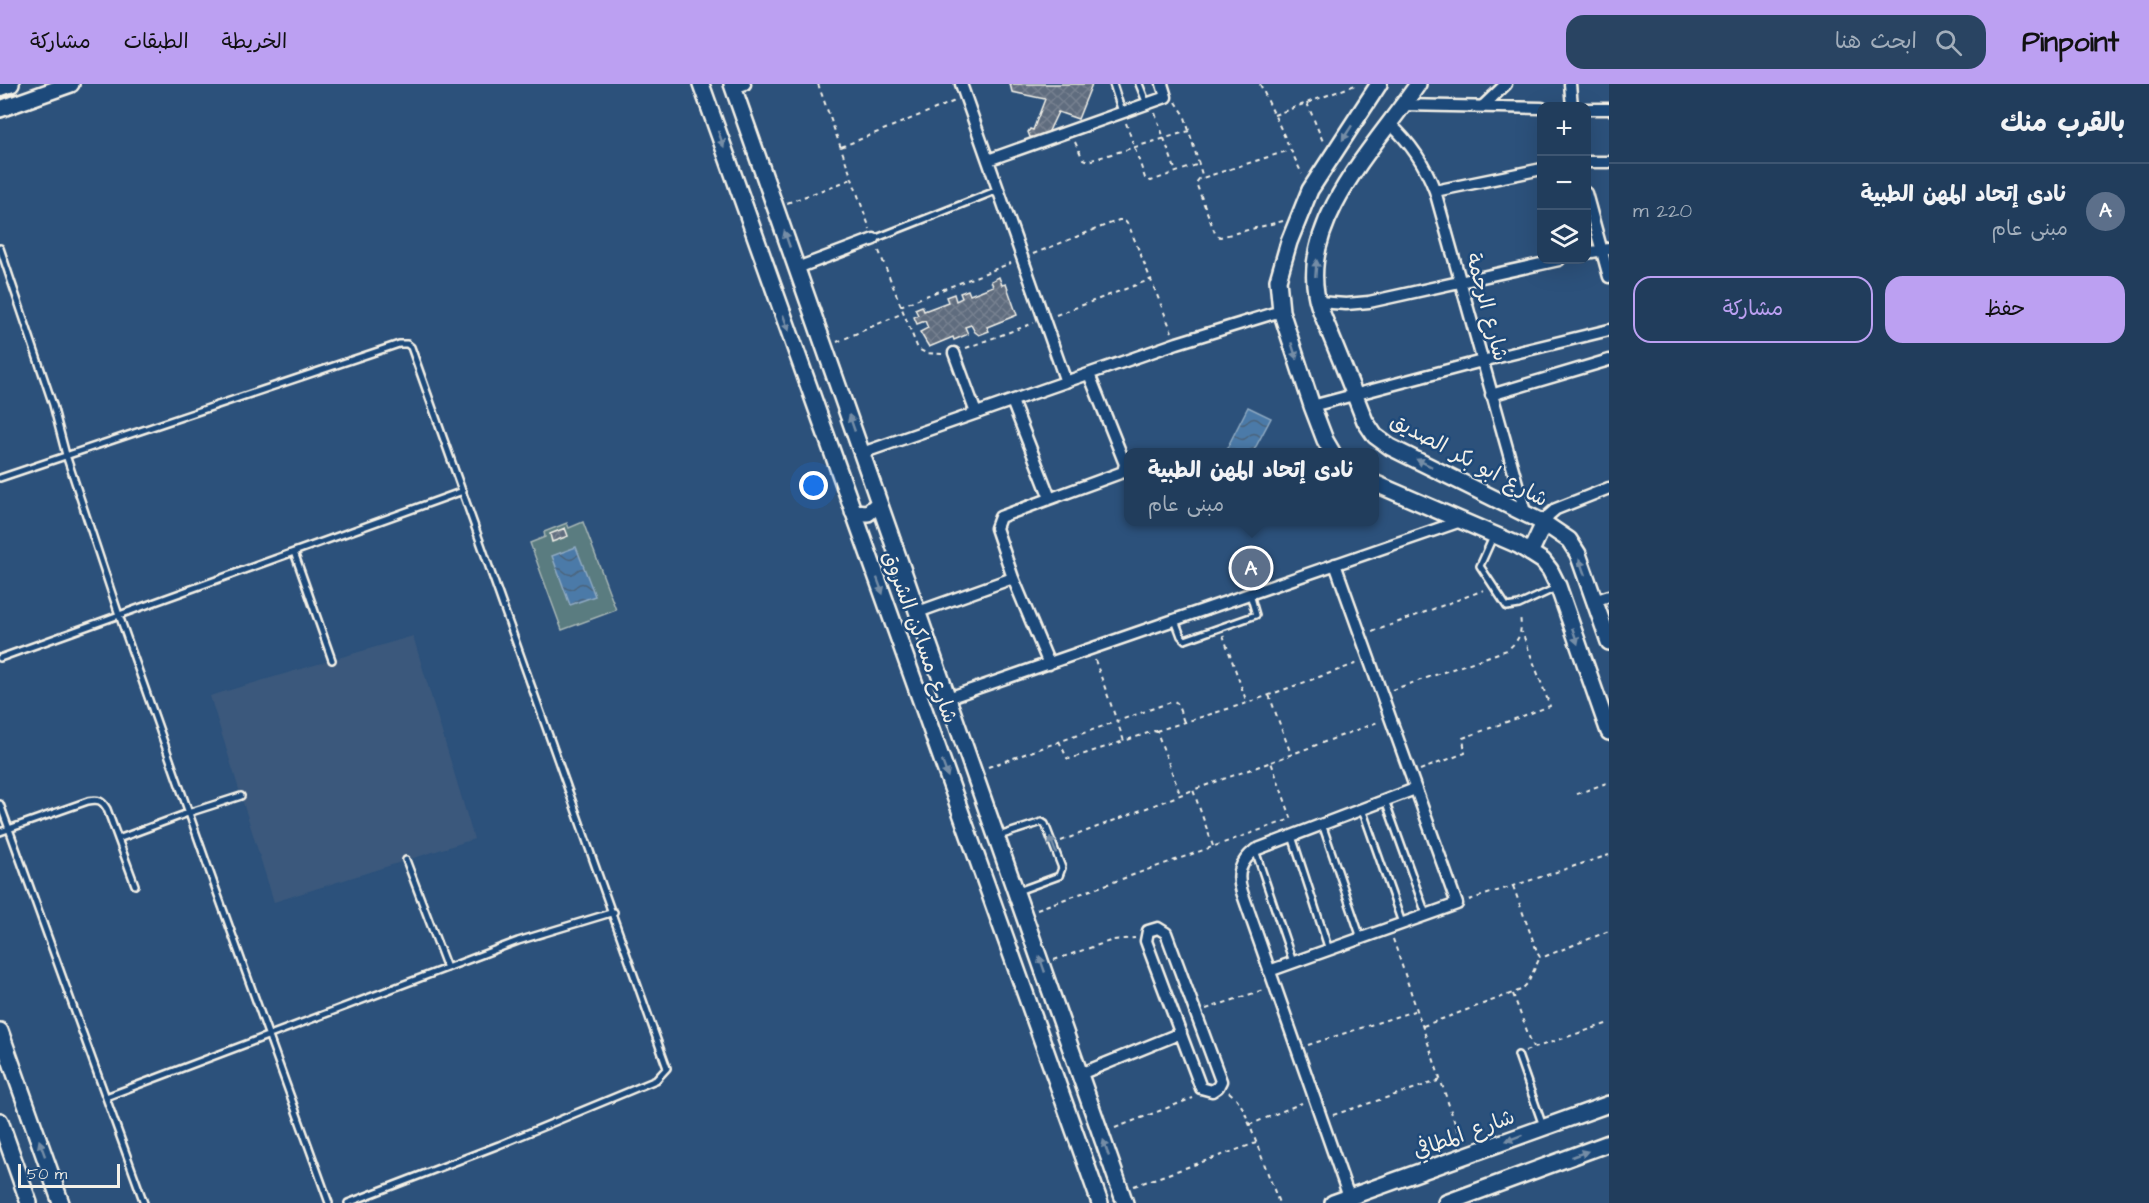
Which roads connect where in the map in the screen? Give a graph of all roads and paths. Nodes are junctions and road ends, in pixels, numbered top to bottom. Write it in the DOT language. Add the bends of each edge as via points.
graph roads {
  1 [pos="11,84"];
  2 [pos="70,84"];
  3 [pos="701,84"];
  4 [pos="818,84"];
  5 [pos="961,84"];
  6 [pos="1113,84"];
  7 [pos="1139,84"];
  8 [pos="1162,84"];
  9 [pos="1260,84"];
  10 [pos="1358,84"];
  11 [pos="1379,84"];
  12 [pos="1418,84"];
  13 [pos="1506,84"];
  14 [pos="1570,84"];
  15 [pos="737,85"];
  16 [pos="0,88"];
  17 [pos="966,97"];
  18 [pos="1166,97"];
  19 [pos="1572,102"];
  20 [pos="1149,103"];
  21 [pos="1307,103"];
  22 [pos="1404,105"];
  23 [pos="1483,106"];
  24 [pos="1537,108"];
  25 [pos="0,109"];
  26 [pos="1591,109"];
  27 [pos="1609,109"];
  28 [pos="1122,112"];
  29 [pos="1274,115"];
  30 [pos="1390,124"];
  31 [pos="1071,131"];
  32 [pos="1189,131"];
  33 [pos="1164,139"];
  34 [pos="841,147"];
  35 [pos="1135,148"];
  36 [pos="1290,150"];
  37 [pos="1332,157"];
  38 [pos="988,160"];
  39 [pos="1591,162"];
  40 [pos="1609,162"];
  41 [pos="1199,164"];
  42 [pos="1537,170"];
  43 [pos="1176,172"];
  44 [pos="1203,178"];
  45 [pos="852,179"];
  46 [pos="998,190"];
  47 [pos="1310,190"];
  48 [pos="1435,191"];
  49 [pos="1591,206"];
  50 [pos="776,207"];
  51 [pos="1297,219"];
  52 [pos="874,239"];
  53 [pos="0,248"];
  54 [pos="1605,250"];
  55 [pos="1022,258"];
  56 [pos="1540,264"];
  57 [pos="797,268"];
  58 [pos="1609,277"];
  59 [pos="1460,281"];
  60 [pos="1318,302"];
  61 [pos="900,306"];
  62 [pos="1281,311"];
  63 [pos="903,313"];
  64 [pos="1609,330"];
  65 [pos="1177,343"];
  66 [pos="825,347"];
  67 [pos="954,353"];
  68 [pos="1609,360"];
  69 [pos="1482,361"];
  70 [pos="1089,374"];
  71 [pos="1066,382"];
  72 [pos="1354,394"];
  73 [pos="1491,395"];
  74 [pos="1012,401"];
  75 [pos="1312,406"];
  76 [pos="976,413"];
  77 [pos="1329,448"];
  78 [pos="862,453"];
  79 [pos="66,455"];
  80 [pos="1124,462"];
  81 [pos="1124,471"];
  82 [pos="0,478"];
  83 [pos="1379,485"];
  84 [pos="1609,488"];
  85 [pos="463,491"];
  86 [pos="1050,498"];
  87 [pos="879,503"];
  88 [pos="853,512"];
  89 [pos="1525,512"];
  90 [pos="1461,521"];
  91 [pos="1544,523"];
  92 [pos="890,535"];
  93 [pos="1494,535"];
  94 [pos="865,546"];
  95 [pos="294,552"];
  96 [pos="1530,553"];
  97 [pos="1335,564"];
  98 [pos="1013,578"];
  99 [pos="1558,586"];
  100 [pos="1492,587"];
  101 [pos="1250,594"];
  102 [pos="1609,596"];
  103 [pos="1594,601"];
  104 [pos="1519,605"];
  105 [pos="918,612"];
  106 [pos="119,615"];
  107 [pos="1175,620"];
  108 [pos="1221,629"];
  109 [pos="1522,632"];
  110 [pos="1360,636"];
  111 [pos="1609,642"];
  112 [pos="1091,649"];
  113 [pos="0,658"];
  114 [pos="1368,659"];
  115 [pos="332,660"];
  116 [pos="1048,664"];
  117 [pos="1381,694"];
  118 [pos="1269,695"];
  119 [pos="948,698"];
  120 [pos="1247,703"];
  121 [pos="1390,717"];
  122 [pos="1117,721"];
  123 [pos="1184,722"];
  124 [pos="1156,731"];
  125 [pos="1609,732"];
  126 [pos="1059,741"];
  127 [pos="1124,741"];
  128 [pos="1291,754"];
  129 [pos="1271,762"];
  130 [pos="974,772"];
  131 [pos="1410,774"];
  132 [pos="1609,782"];
  133 [pos="1415,789"];
  134 [pos="1193,790"];
  135 [pos="1180,794"];
  136 [pos="1577,794"];
  137 [pos="241,796"];
  138 [pos="1385,800"];
  139 [pos="0,804"];
  140 [pos="1362,809"];
  141 [pos="188,813"];
  142 [pos="1291,819"];
  143 [pos="1322,824"];
  144 [pos="9,829"];
  145 [pos="0,832"];
  146 [pos="1294,835"];
  147 [pos="997,837"];
  148 [pos="118,839"];
  149 [pos="1053,844"];
  150 [pos="1213,846"];
  151 [pos="1255,850"];
  152 [pos="1609,855"];
  153 [pos="405,860"];
  154 [pos="135,885"];
  155 [pos="1513,886"];
  156 [pos="1016,892"];
  157 [pos="1457,904"];
  158 [pos="614,912"];
  159 [pos="1024,913"];
  160 [pos="1426,915"];
  161 [pos="1402,924"];
  162 [pos="1390,928"];
  163 [pos="1609,931"];
  164 [pos="1146,934"];
  165 [pos="1361,938"];
  166 [pos="1329,950"];
  167 [pos="1540,957"];
  168 [pos="1293,962"];
  169 [pos="1042,965"];
  170 [pos="447,968"];
  171 [pos="1269,971"];
  172 [pos="1275,986"];
  173 [pos="1513,994"];
  174 [pos="1417,1010"];
  175 [pos="1196,1013"];
  176 [pos="1609,1023"];
  177 [pos="1423,1026"];
  178 [pos="0,1031"];
  179 [pos="1180,1033"];
  180 [pos="268,1035"];
  181 [pos="1533,1048"];
  182 [pos="1297,1049"];
  183 [pos="1518,1055"];
  184 [pos="1080,1074"];
  185 [pos="1441,1080"];
  186 [pos="1221,1081"];
  187 [pos="1212,1091"];
  188 [pos="106,1097"];
  189 [pos="1314,1098"];
  190 [pos="1609,1104"];
  191 [pos="1321,1118"];
  192 [pos="0,1120"];
  193 [pos="1249,1125"];
  194 [pos="1544,1127"];
  195 [pos="1101,1133"];
  196 [pos="1256,1143"];
  197 [pos="1609,1143"];
  198 [pos="1466,1155"];
  199 [pos="1123,1197"];
  200 [pos="1349,1197"];
  201 [pos="29,1203"];
  202 [pos="61,1203"];
  203 [pos="144,1203"];
  204 [pos="329,1203"];
  205 [pos="348,1203"];
  206 [pos="1100,1203"];
  207 [pos="1279,1203"];
  208 [pos="1333,1203"];
  209 [pos="1446,1203"];
  1 -- 16 [label="street"];
  2 -- 25 [label="street"];
  3 -- 88 [label="street, شارع مساكن الشروق, one-way"];
  4 -- 34 [label="path"];
  5 -- 17 [label="street"];
  6 -- 28 [label="lane"];
  7 -- 20 [label="lane"];
  8 -- 18 [label="street"];
  9 -- 29 [label="path"];
  10 -- 21 [label="path"];
  11 -- 37 [label="street, one-way"];
  12 -- 22 [label="street, شارع ابو بكر الصديق"];
  13 -- 23 [label="street"];
  14 -- 19 [label="street"];
  15 -- 50 [label="street, شارع مساكن الشروق"];
  17 -- 34 [label="path"];
  17 -- 38 [label="street"];
  18 -- 20 [label="street"];
  18 -- 32 [label="path" via="1181,106"];
  20 -- 28 [label="street"];
  20 -- 33 [label="path"];
  21 -- 29 [label="path"];
  21 -- 37 [label="path"];
  22 -- 23 [label="street"];
  22 -- 30 [label="street, شارع ابو بكر الصديق"];
  23 -- 24 [label="street"];
  26 -- 27 [label="street"];
  28 -- 31 [label="street"];
  28 -- 35 [label="path"];
  29 -- 36 [label="path"];
  30 -- 48 [label="street, شارع الرحمة" via="1413,148"];
  60 -- 30 [label="street, شارع ابو بكر الصديق, one-way" via="1318,248 1333,207"];
  31 -- 35 [label="path" via="1085,161"];
  31 -- 38 [label="street"];
  32 -- 33 [label="path"];
  32 -- 41 [label="path"];
  33 -- 35 [label="path"];
  33 -- 43 [label="path"];
  34 -- 45 [label="path"];
  35 -- 43 [label="path" via="1148,181"];
  36 -- 44 [label="path"];
  36 -- 47 [label="path"];
  37 -- 47 [label="street"];
  38 -- 46 [label="street"];
  39 -- 40 [label="street"];
  41 -- 43 [label="path"];
  41 -- 44 [label="path"];
  42 -- 48 [label="street"];
  44 -- 51 [label="path" via="1196,183 1220,237"];
  45 -- 50 [label="path"];
  45 -- 52 [label="path"];
  46 -- 52 [label="lane"];
  46 -- 55 [label="street"];
  47 -- 51 [label="street"];
  48 -- 59 [label="street, شارع الرحمة"];
  49 -- 54 [label="street"];
  57 -- 50 [label="street, شارع مساكن الشروق, one-way"];
  51 -- 62 [label="street" via="1278,280"];
  52 -- 57 [label="street"];
  52 -- 61 [label="path"];
  53 -- 79 [label="lane"];
  54 -- 58 [label="street"];
  55 -- 61 [label="path"];
  55 -- 65 [label="path" via="1124,220"];
  55 -- 71 [label="street"];
  56 -- 59 [label="street"];
  57 -- 66 [label="street, شارع مساكن الشروق"];
  59 -- 60 [label="street" via="1369,302"];
  59 -- 69 [label="street, شارع الرحمة"];
  60 -- 72 [label="street, شارع ابو بكر الصديق"];
  61 -- 63 [label="path"];
  62 -- 65 [label="street"];
  62 -- 75 [label="street, one-way"];
  63 -- 66 [label="path"];
  63 -- 67 [label="path" via="918,349 926,353"];
  64 -- 69 [label="street"];
  65 -- 70 [label="street"];
  78 -- 66 [label="street, شارع مساكن الشروق, one-way"];
  67 -- 76 [label="street"];
  68 -- 73 [label="street"];
  69 -- 72 [label="street"];
  69 -- 73 [label="street, شارع الرحمة"];
  70 -- 71 [label="street"];
  70 -- 80 [label="street"];
  71 -- 74 [label="street"];
  72 -- 75 [label="street"];
  89 -- 72 [label="street, شارع ابو بكر الصديق, one-way" via="1381,441 1369,429"];
  73 -- 89 [label="street, شارع الرحمة"];
  74 -- 76 [label="street"];
  74 -- 86 [label="street"];
  75 -- 77 [label="street"];
  76 -- 78 [label="street"];
  78 -- 87 [label="street, شارع مساكن الشروق"];
  79 -- 82 [label="lane"];
  79 -- 85 [label="lane" via="407,344"];
  79 -- 106 [label="lane"];
  81 -- 86 [label="street"];
  83 -- 90 [label="street"];
  84 -- 91 [label="street" via="1556,508"];
  85 -- 95 [label="lane"];
  85 -- 158 [label="lane"];
  86 -- 98 [label="street" via="1005,514 997,522"];
  87 -- 88 [label="street" via="868,513"];
  87 -- 92 [label="street, شارع مساكن الشروق"];
  88 -- 94 [label="street, شارع مساكن الشروق"];
  89 -- 91 [label="street, شارع ابو بكر الصديق"];
  90 -- 93 [label="street"];
  90 -- 97 [label="street"];
  91 -- 96 [label="street"];
  103 -- 91 [label="street, شارع ابو بكر الصديق, one-way" via="1574,546"];
  92 -- 94 [label="street" via="875,533"];
  92 -- 105 [label="street, شارع مساكن الشروق"];
  93 -- 96 [label="street"];
  93 -- 100 [label="lane" via="1480,566"];
  94 -- 206 [label="street, شارع مساكن الشروق, one-way"];
  95 -- 106 [label="lane"];
  95 -- 115 [label="lane"];
  96 -- 99 [label="street" via="1543,561"];
  97 -- 101 [label="street"];
  97 -- 110 [label="street"];
  98 -- 105 [label="street"];
  98 -- 116 [label="street"];
  99 -- 104 [label="lane"];
  99 -- 125 [label="street, one-way"];
  100 -- 104 [label="lane" via="1507,607"];
  100 -- 110 [label="path"];
  101 -- 107 [label="street"];
  101 -- 108 [label="lane" via="1256,615"];
  102 -- 103 [label="street"];
  103 -- 111 [label="street, شارع ابو بكر الصديق"];
  104 -- 109 [label="path"];
  105 -- 119 [label="street, شارع مساكن الشروق"];
  106 -- 113 [label="lane"];
  106 -- 141 [label="lane"];
  107 -- 108 [label="lane" via="1185,640"];
  107 -- 112 [label="street"];
  108 -- 120 [label="path"];
  109 -- 117 [label="path" via="1507,650"];
  109 -- 131 [label="path" via="1549,707 1463,738 1464,753"];
  110 -- 114 [label="street"];
  112 -- 116 [label="street"];
  112 -- 122 [label="path"];
  114 -- 117 [label="street"];
  114 -- 118 [label="path"];
  116 -- 119 [label="street"];
  117 -- 121 [label="street"];
  118 -- 120 [label="path"];
  118 -- 128 [label="path"];
  119 -- 130 [label="street, شارع مساكن الشروق"];
  120 -- 123 [label="path"];
  121 -- 128 [label="path"];
  121 -- 131 [label="street"];
  122 -- 123 [label="path" via="1174,701"];
  122 -- 126 [label="path"];
  122 -- 127 [label="path"];
  123 -- 124 [label="path"];
  124 -- 127 [label="path"];
  124 -- 135 [label="path"];
  126 -- 127 [label="path" via="1070,759"];
  126 -- 130 [label="path"];
  128 -- 129 [label="path"];
  129 -- 134 [label="path"];
  129 -- 142 [label="path"];
  130 -- 147 [label="street, شارع مساكن الشروق"];
  131 -- 133 [label="street"];
  132 -- 136 [label="path"];
  133 -- 138 [label="street"];
  133 -- 157 [label="street"];
  134 -- 135 [label="path"];
  134 -- 150 [label="path"];
  135 -- 149 [label="path"];
  137 -- 141 [label="lane"];
  138 -- 140 [label="street"];
  138 -- 160 [label="lane"];
  139 -- 144 [label="lane"];
  140 -- 143 [label="street"];
  140 -- 161 [label="lane"];
  141 -- 148 [label="lane"];
  141 -- 180 [label="lane"];
  142 -- 146 [label="path"];
  142 -- 150 [label="path"];
  143 -- 146 [label="street"];
  143 -- 165 [label="lane"];
  144 -- 145 [label="lane"];
  144 -- 148 [label="lane" via="96,800 102,801 107,809"];
  144 -- 188 [label="lane"];
  146 -- 151 [label="street"];
  146 -- 166 [label="lane"];
  147 -- 149 [label="lane" via="1041,821"];
  147 -- 156 [label="street, شارع مساكن الشروق"];
  148 -- 154 [label="lane"];
  156 -- 149 [label="lane, one-way" via="1061,874"];
  150 -- 159 [label="path"];
  151 -- 168 [label="lane"];
  151 -- 171 [label="street" via="1240,868 1238,880"];
  152 -- 155 [label="path"];
  153 -- 170 [label="lane"];
  155 -- 157 [label="path"];
  155 -- 167 [label="path"];
  156 -- 159 [label="street, شارع مساكن الشروق"];
  157 -- 160 [label="street"];
  158 -- 170 [label="lane" via="518,941"];
  158 -- 205 [label="lane" via="667,1063 664,1073 656,1080 499,1145"];
  169 -- 159 [label="street, شارع مساكن الشروق, one-way"];
  160 -- 161 [label="street"];
  161 -- 162 [label="street"];
  162 -- 165 [label="street"];
  162 -- 174 [label="path"];
  163 -- 167 [label="path"];
  164 -- 169 [label="path" via="1113,940"];
  164 -- 175 [label="street" via="1154,928 1166,933"];
  164 -- 179 [label="street"];
  165 -- 166 [label="street"];
  166 -- 168 [label="street"];
  167 -- 173 [label="path" via="1528,983"];
  168 -- 171 [label="street"];
  169 -- 184 [label="street, شارع مساكن الشروق"];
  170 -- 180 [label="lane"];
  171 -- 172 [label="street"];
  172 -- 175 [label="path"];
  172 -- 182 [label="street"];
  173 -- 177 [label="path"];
  173 -- 181 [label="path"];
  174 -- 177 [label="path"];
  174 -- 182 [label="path"];
  175 -- 186 [label="street"];
  176 -- 181 [label="path"];
  177 -- 185 [label="path"];
  202 -- 178 [label="street, one-way"];
  179 -- 184 [label="street"];
  179 -- 187 [label="street" via="1201,1088"];
  180 -- 188 [label="lane"];
  180 -- 204 [label="lane"];
  181 -- 183 [label="path"];
  182 -- 189 [label="street"];
  183 -- 194 [label="lane"];
  184 -- 195 [label="street, شارع مساكن الشروق"];
  185 -- 191 [label="path"];
  185 -- 198 [label="path"];
  186 -- 187 [label="street"];
  186 -- 193 [label="path" via="1237,1100"];
  187 -- 195 [label="path"];
  188 -- 203 [label="lane"];
  189 -- 191 [label="street"];
  189 -- 193 [label="path"];
  190 -- 194 [label="street, شارع المطافي"];
  191 -- 200 [label="street"];
  192 -- 201 [label="street"];
  193 -- 196 [label="path"];
  194 -- 198 [label="street, شارع المطافي, one-way"];
  199 -- 195 [label="street, شارع مساكن الشروق, one-way"];
  196 -- 199 [label="path"];
  196 -- 207 [label="path"];
  209 -- 197 [label="street, one-way"];
  198 -- 200 [label="street, شارع المطافي"];
  200 -- 208 [label="street, شارع المطافي"];
}
